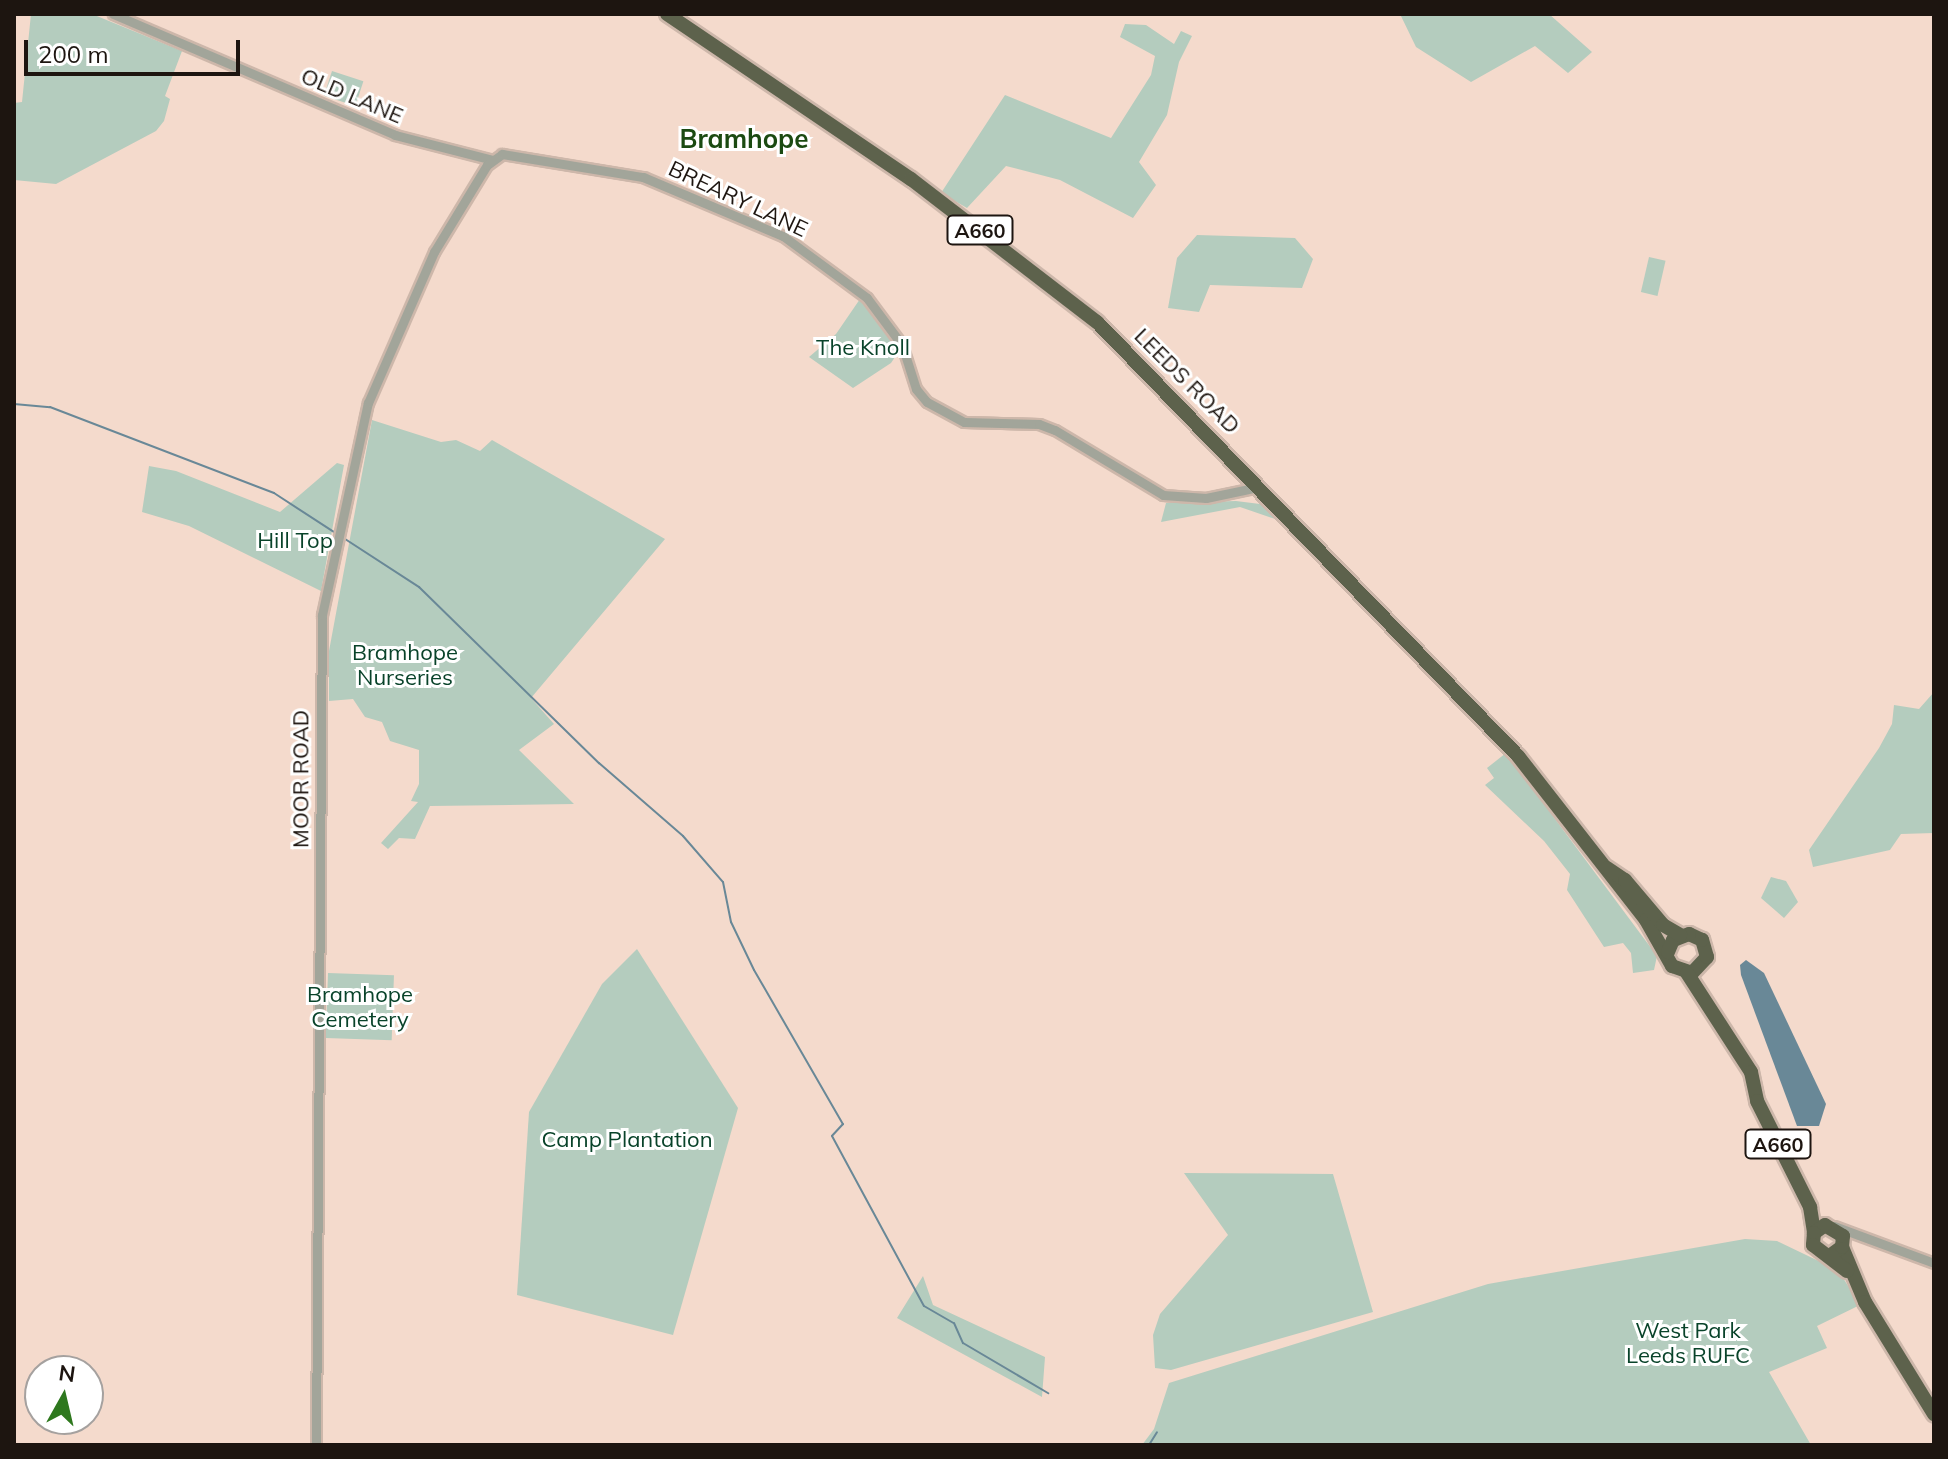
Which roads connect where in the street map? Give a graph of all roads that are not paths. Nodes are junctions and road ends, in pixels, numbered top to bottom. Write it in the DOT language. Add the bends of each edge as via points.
graph roads {
  1 [pos="113,14"];
  2 [pos="667,14"];
  3 [pos="498,157"];
  4 [pos="624,173"];
  5 [pos="1260,486"];
  6 [pos="1600,865"];
  7 [pos="1680,935"];
  8 [pos="1668,952"];
  9 [pos="1707,957"];
  10 [pos="1687,973"];
  11 [pos="1713,1015"];
  12 [pos="1810,1207"];
  13 [pos="1832,1225"];
  14 [pos="1814,1233"];
  15 [pos="1865,1234"];
  16 [pos="1838,1249"];
  17 [pos="1934,1263"];
  18 [pos="1934,1414"];
  19 [pos="316,1445"];
  1 -- 3 [label="street, OLD LANE" via="395,135"];
  2 -- 5 [label="highway, LEEDS ROAD / A660" via="800,100 1076,303"];
  3 -- 4 [label="street, OLD LANE"];
  3 -- 19 [label="street, MOOR ROAD" via="434,252 368,403 322,615"];
  4 -- 5 [label="street, BREARY LANE" via="694,195 810,252 885,318 902,345 916,389 951,417 975,426 1039,424 1163,495 1206,498"];
  5 -- 6 [label="highway, LEEDS ROAD / A660" via="1518,756"];
  6 -- 7 [label="highway, LEEDS ROAD / A660" via="1625,880 1663,925"];
  6 -- 8 [label="highway, LEEDS ROAD / A660"];
  7 -- 8 [label="highway"];
  7 -- 9 [label="highway" via="1702,940"];
  8 -- 10 [label="highway" via="1672,966"];
  9 -- 10 [label="highway" via="1698,971"];
  9 -- 11 [label="highway, A660"];
  10 -- 11 [label="highway, A660"];
  11 -- 12 [label="highway, A660" via="1743,1056"];
  12 -- 13 [label="highway, A660"];
  12 -- 14 [label="highway, A660"];
  13 -- 14 [label="highway"];
  13 -- 15 [label="street"];
  13 -- 16 [label="highway"];
  14 -- 16 [label="highway" via="1816,1249"];
  15 -- 16 [label="street"];
  15 -- 17 [label="street"];
  16 -- 18 [label="highway"];
}
